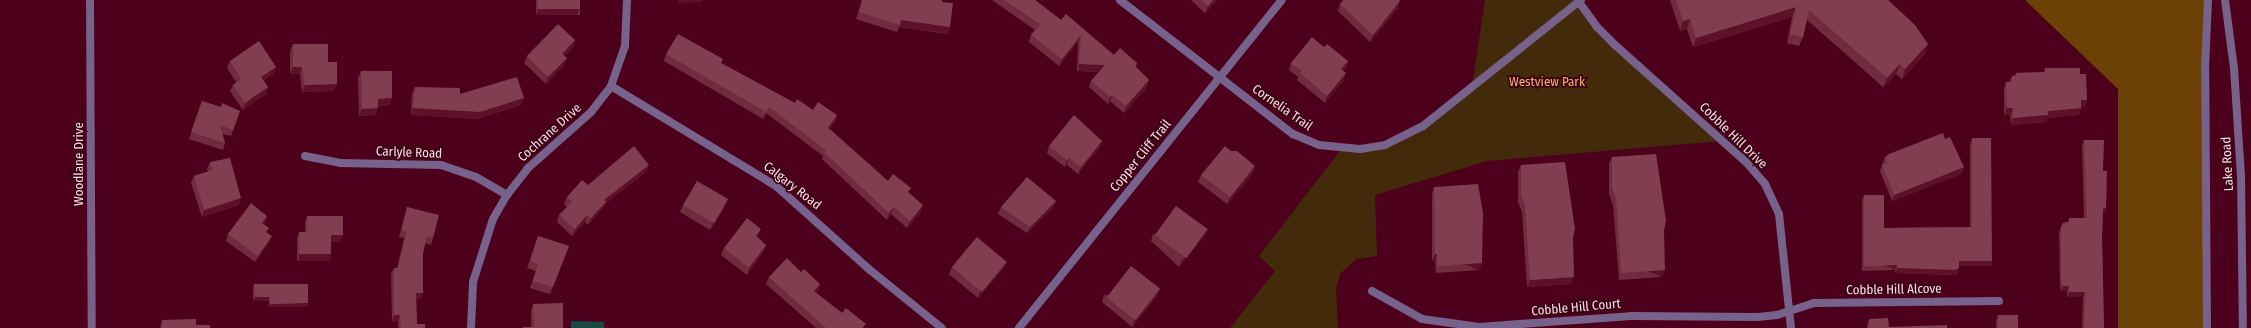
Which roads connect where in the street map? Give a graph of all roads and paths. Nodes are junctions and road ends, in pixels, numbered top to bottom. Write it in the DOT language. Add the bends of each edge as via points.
graph roads {
  1 [pos="90,0"];
  2 [pos="627,0"];
  3 [pos="1120,0"];
  4 [pos="1282,0"];
  5 [pos="2208,0"];
  6 [pos="2225,0"];
  7 [pos="1580,1"];
  8 [pos="1220,78"];
  9 [pos="611,86"];
  10 [pos="305,156"];
  11 [pos="507,195"];
  12 [pos="1372,291"];
  13 [pos="1999,301"];
  14 [pos="1790,311"];
  15 [pos="92,328"];
  16 [pos="471,328"];
  17 [pos="942,328"];
  18 [pos="1019,328"];
  19 [pos="1791,328"];
  20 [pos="2208,328"];
  21 [pos="2243,328"];
  1 -- 15 [label="street, Woodlane Drive"];
  2 -- 9 [label="street, Cochrane Drive" via="625,46"];
  3 -- 8 [label="street, Cornelia Trail"];
  4 -- 8 [label="street, Copper Cliff Trail"];
  5 -- 20 [label="street, Lake Road" via="2205,69"];
  6 -- 21 [label="street, Lake Road" via="2234,68 2241,175"];
  7 -- 8 [label="street, Cornelia Trail" via="1423,126 1385,145 1342,148 1306,140 1286,129"];
  7 -- 14 [label="street, Cobble Hill Drive" via="1597,27 1615,45 1746,162 1765,184 1779,214"];
  8 -- 18 [label="street, Copper Cliff Trail"];
  9 -- 11 [label="street, Cochrane Drive" via="591,112 533,162"];
  9 -- 17 [label="street, Calgary Road" via="776,186 870,270"];
  10 -- 11 [label="street, Carlyle Road" via="340,164 441,165 476,177"];
  11 -- 16 [label="street, Cochrane Drive" via="489,227 477,262 471,293"];
  12 -- 14 [label="street, Cobble Hill Court" via="1422,319 1479,327 1631,316 1758,317"];
  13 -- 14 [label="street, Cobble Hill Alcove" via="1814,304"];
  14 -- 19 [label="street, Cobble Hill Drive"];
}
